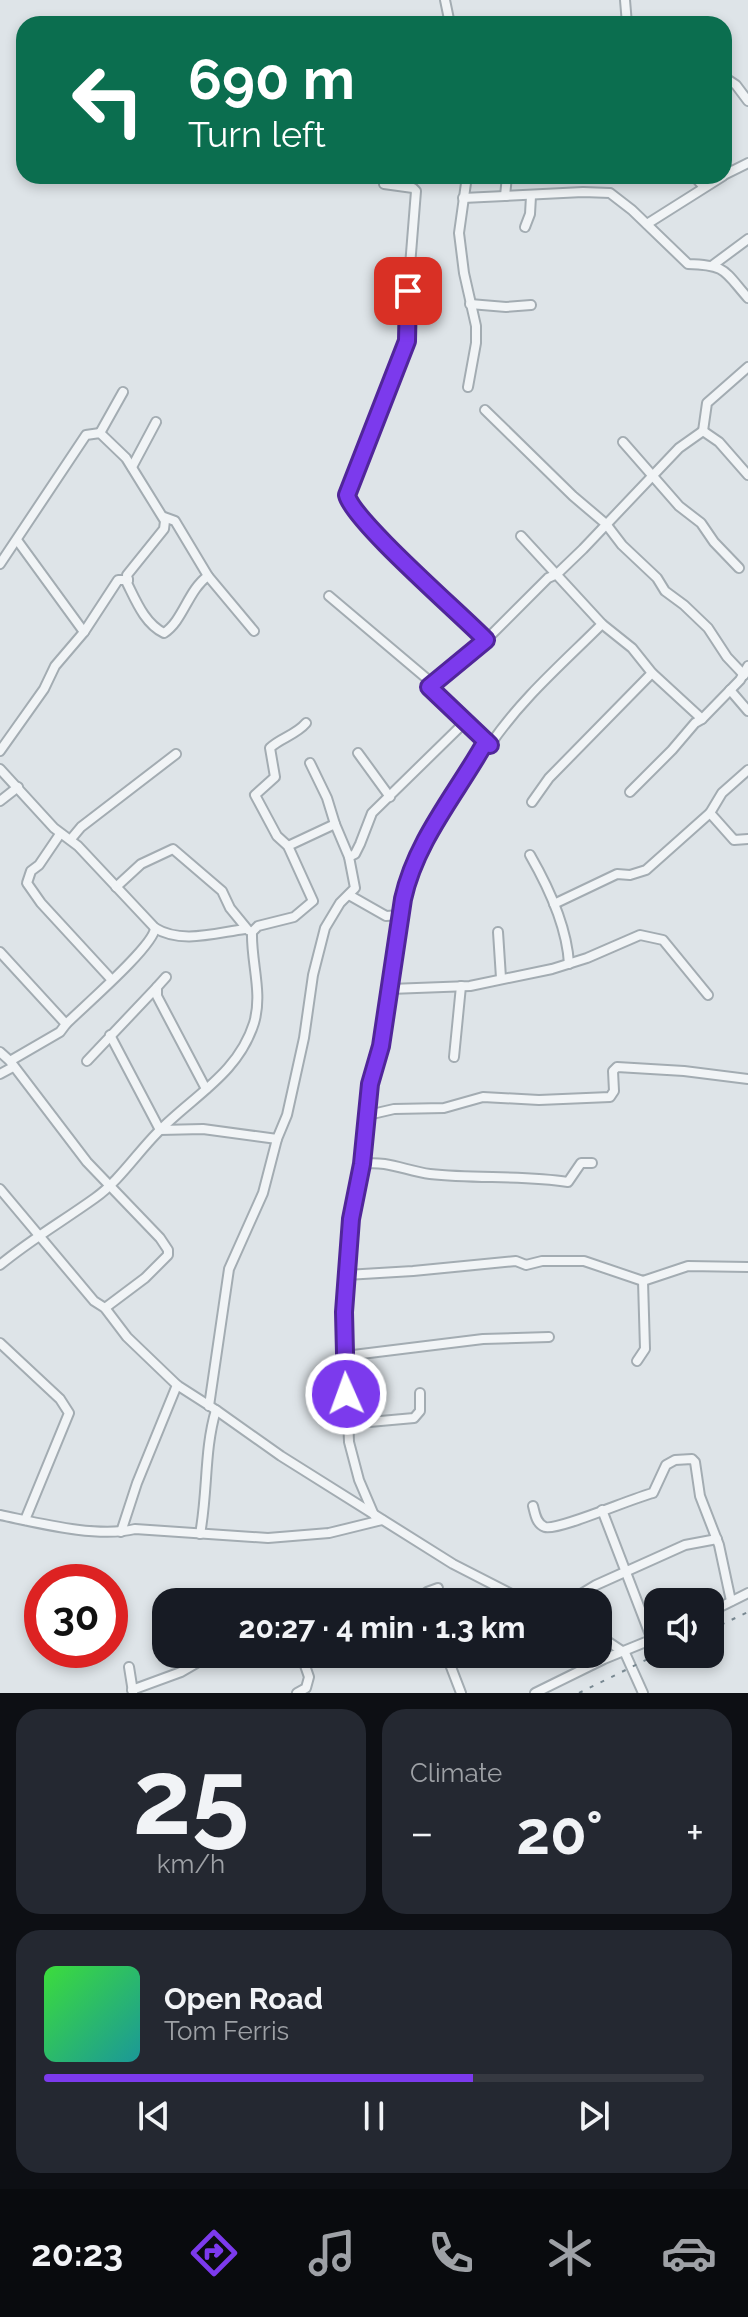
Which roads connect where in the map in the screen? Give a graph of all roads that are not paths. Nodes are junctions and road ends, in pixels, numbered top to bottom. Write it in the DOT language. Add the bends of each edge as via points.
graph roads {
  1 [pos="732,82"];
  2 [pos="748,101"];
  3 [pos="384,184"];
  4 [pos="466,184"];
  5 [pos="506,184"];
  6 [pos="707,184"];
  7 [pos="703,186"];
  8 [pos="505,196"];
  9 [pos="531,196"];
  10 [pos="463,198"];
  11 [pos="647,224"];
  12 [pos="525,227"];
  13 [pos="748,239"];
  14 [pos="713,265"];
  15 [pos="748,298"];
  16 [pos="470,304"];
  17 [pos="531,305"];
  18 [pos="748,367"];
  19 [pos="468,387"];
  20 [pos="123,392"];
  21 [pos="485,410"];
  22 [pos="156,422"];
  23 [pos="703,431"];
  24 [pos="100,433"];
  25 [pos="623,442"];
  26 [pos="132,467"];
  27 [pos="654,475"];
  28 [pos="748,475"];
  29 [pos="164,517"];
  30 [pos="606,524"];
  31 [pos="521,536"];
  32 [pos="17,540"];
  33 [pos="0,564"];
  34 [pos="739,568"];
  35 [pos="557,574"];
  36 [pos="208,576"];
  37 [pos="128,580"];
  38 [pos="329,596"];
  39 [pos="602,624"];
  40 [pos="254,631"];
  41 [pos="84,632"];
  42 [pos="486,640"];
  43 [pos="746,670"];
  44 [pos="652,673"];
  45 [pos="432,683"];
  46 [pos="730,690"];
  47 [pos="748,711"];
  48 [pos="702,719"];
  49 [pos="465,722"];
  50 [pos="306,723"];
  51 [pos="490,745"];
  52 [pos="0,751"];
  53 [pos="358,753"];
  54 [pos="176,754"];
  55 [pos="310,763"];
  56 [pos="0,769"];
  57 [pos="748,770"];
  58 [pos="18,787"];
  59 [pos="630,792"];
  60 [pos="390,797"];
  61 [pos="0,801"];
  62 [pos="532,802"];
  63 [pos="710,813"];
  64 [pos="335,824"];
  65 [pos="60,834"];
  66 [pos="71,839"];
  67 [pos="748,839"];
  68 [pos="288,846"];
  69 [pos="530,855"];
  70 [pos="349,857"];
  71 [pos="116,887"];
  72 [pos="349,895"];
  73 [pos="554,904"];
  74 [pos="401,915"];
  75 [pos="155,928"];
  76 [pos="249,931"];
  77 [pos="498,932"];
  78 [pos="0,952"];
  79 [pos="569,964"];
  80 [pos="166,977"];
  81 [pos="501,978"];
  82 [pos="111,979"];
  83 [pos="461,986"];
  84 [pos="157,987"];
  85 [pos="390,989"];
  86 [pos="708,995"];
  87 [pos="66,1024"];
  88 [pos="110,1035"];
  89 [pos="0,1052"];
  90 [pos="454,1057"];
  91 [pos="87,1061"];
  92 [pos="11,1064"];
  93 [pos="0,1074"];
  94 [pos="748,1079"];
  95 [pos="206,1089"];
  96 [pos="368,1115"];
  97 [pos="160,1130"];
  98 [pos="277,1139"];
  99 [pos="592,1163"];
  100 [pos="362,1164"];
  101 [pos="109,1185"];
  102 [pos="0,1189"];
  103 [pos="9,1199"];
  104 [pos="0,1204"];
  105 [pos="38,1235"];
  106 [pos="0,1265"];
  107 [pos="748,1267"];
  108 [pos="346,1275"];
  109 [pos="643,1281"];
  110 [pos="105,1308"];
  111 [pos="549,1337"];
  112 [pos="0,1343"];
  113 [pos="345,1356"];
  114 [pos="637,1361"];
  115 [pos="177,1385"];
  116 [pos="420,1393"];
  117 [pos="213,1408"];
  118 [pos="347,1424"];
  119 [pos="533,1506"];
  120 [pos="602,1510"];
  121 [pos="0,1515"];
  122 [pos="378,1517"];
  123 [pos="25,1520"];
  124 [pos="121,1532"];
  125 [pos="200,1534"];
  126 [pos="717,1539"];
  127 [pos="625,1574"];
  128 [pos="500,1588"];
  129 [pos="591,1588"];
  130 [pos="748,1593"];
  131 [pos="731,1601"];
  132 [pos="724,1605"];
  133 [pos="644,1615"];
  134 [pos="612,1644"];
  135 [pos="644,1644"];
  136 [pos="625,1653"];
  137 [pos="129,1667"];
  138 [pos="188,1668"];
  139 [pos="306,1668"];
  140 [pos="451,1668"];
  141 [pos="132,1691"];
  142 [pos="297,1693"];
  143 [pos="461,1693"];
  144 [pos="535,1693"];
  145 [pos="643,1693"];
  1 -- 2 [label="street"];
  3 -- 42 [label="street" via="416,191 409,331 348,500"];
  4 -- 10 [label="street"];
  5 -- 8 [label="street"];
  6 -- 7 [label="street"];
  7 -- 11 [label="street"];
  8 -- 9 [label="street"];
  8 -- 10 [label="street"];
  9 -- 11 [label="street" via="610,193"];
  9 -- 12 [label="street"];
  10 -- 16 [label="street" via="459,233"];
  11 -- 14 [label="street" via="688,264"];
  13 -- 14 [label="street"];
  14 -- 15 [label="street"];
  16 -- 17 [label="street"];
  16 -- 19 [label="street" via="476,343"];
  18 -- 23 [label="street" via="707,403"];
  20 -- 24 [label="street"];
  21 -- 30 [label="street"];
  22 -- 26 [label="street"];
  23 -- 27 [label="street"];
  23 -- 28 [label="street"];
  24 -- 26 [label="street"];
  24 -- 32 [label="street" via="86,435"];
  25 -- 27 [label="street"];
  26 -- 29 [label="street"];
  27 -- 30 [label="street"];
  27 -- 34 [label="street"];
  29 -- 36 [label="street" via="175,521"];
  29 -- 37 [label="street" via="164,529"];
  30 -- 35 [label="street"];
  30 -- 43 [label="street" via="660,586 715,636 725,654"];
  31 -- 35 [label="street"];
  32 -- 33 [label="street"];
  32 -- 41 [label="street"];
  35 -- 39 [label="street"];
  35 -- 42 [label="street"];
  36 -- 37 [label="street" via="164,633 141,610"];
  36 -- 40 [label="street"];
  37 -- 41 [label="street" via="115,584"];
  38 -- 45 [label="street"];
  39 -- 44 [label="street"];
  39 -- 51 [label="street" via="556,667"];
  41 -- 52 [label="street" via="55,666"];
  42 -- 45 [label="street"];
  43 -- 46 [label="street"];
  44 -- 48 [label="street"];
  44 -- 62 [label="street"];
  45 -- 49 [label="street" via="430,690"];
  46 -- 47 [label="street"];
  46 -- 48 [label="street"];
  48 -- 59 [label="street"];
  49 -- 51 [label="street"];
  49 -- 60 [label="street"];
  50 -- 68 [label="street" via="270,748 275,777 255,795"];
  51 -- 74 [label="street" via="486,741 436,822 407,881"];
  53 -- 60 [label="street"];
  54 -- 66 [label="street"];
  55 -- 64 [label="street"];
  56 -- 58 [label="street"];
  57 -- 63 [label="street" via="722,793"];
  58 -- 61 [label="street"];
  58 -- 65 [label="street"];
  60 -- 70 [label="street" via="372,813"];
  63 -- 67 [label="street" via="734,840"];
  63 -- 73 [label="street" via="646,870 617,874"];
  64 -- 68 [label="street"];
  64 -- 70 [label="street"];
  65 -- 66 [label="street"];
  65 -- 82 [label="street" via="27,883"];
  66 -- 71 [label="street"];
  68 -- 76 [label="street" via="313,901 294,917"];
  69 -- 73 [label="street"];
  70 -- 72 [label="street" via="355,888"];
  71 -- 75 [label="street"];
  71 -- 76 [label="street" via="141,864 173,849 222,891"];
  72 -- 74 [label="street" via="386,916"];
  72 -- 98 [label="street" via="322,936 294,1087"];
  73 -- 79 [label="street"];
  74 -- 85 [label="street"];
  75 -- 76 [label="street" via="185,937"];
  75 -- 82 [label="street" via="149,942"];
  76 -- 95 [label="street" via="258,994 255,1020 240,1055"];
  77 -- 81 [label="street"];
  78 -- 87 [label="street"];
  79 -- 81 [label="street"];
  79 -- 86 [label="street" via="640,935 663,940"];
  80 -- 84 [label="street"];
  81 -- 83 [label="street"];
  82 -- 87 [label="street"];
  83 -- 85 [label="street"];
  83 -- 90 [label="street"];
  84 -- 88 [label="street"];
  84 -- 95 [label="street"];
  85 -- 96 [label="street"];
  87 -- 92 [label="street"];
  88 -- 91 [label="street"];
  88 -- 97 [label="street"];
  89 -- 92 [label="street"];
  92 -- 93 [label="street"];
  92 -- 101 [label="street"];
  94 -- 96 [label="street" via="617,1067 610,1097 483,1097 444,1108"];
  95 -- 97 [label="street"];
  96 -- 100 [label="street"];
  97 -- 98 [label="street" via="203,1129"];
  97 -- 101 [label="street"];
  98 -- 117 [label="street" via="263,1193 229,1269"];
  99 -- 100 [label="street" via="581,1163 568,1182"];
  100 -- 108 [label="street"];
  101 -- 105 [label="street"];
  101 -- 110 [label="street" via="160,1238 168,1255"];
  102 -- 103 [label="street"];
  103 -- 104 [label="street"];
  103 -- 105 [label="street"];
  105 -- 106 [label="street"];
  105 -- 110 [label="street"];
  107 -- 109 [label="street" via="688,1266"];
  108 -- 109 [label="street" via="584,1261"];
  108 -- 113 [label="street"];
  109 -- 114 [label="street" via="645,1349"];
  110 -- 115 [label="street"];
  111 -- 113 [label="street" via="483,1339"];
  112 -- 123 [label="street" via="69,1413"];
  113 -- 118 [label="street"];
  115 -- 117 [label="street"];
  115 -- 124 [label="street"];
  116 -- 118 [label="street" via="420,1411 414,1418"];
  117 -- 122 [label="street"];
  117 -- 125 [label="street"];
  118 -- 122 [label="street" via="359,1480"];
  119 -- 120 [label="street" via="538,1522 548,1527"];
  120 -- 126 [label="street" via="653,1493 666,1465 692,1459"];
  120 -- 127 [label="street"];
  121 -- 123 [label="street"];
  122 -- 125 [label="street" via="329,1533 268,1538"];
  122 -- 128 [label="street"];
  123 -- 124 [label="street"];
  124 -- 125 [label="street"];
  126 -- 127 [label="street" via="685,1545"];
  126 -- 131 [label="street"];
  127 -- 129 [label="street"];
  127 -- 133 [label="street"];
  130 -- 131 [label="street"];
  131 -- 132 [label="street"];
  134 -- 136 [label="street"];
  135 -- 136 [label="street"];
  136 -- 144 [label="street"];
  136 -- 145 [label="street"];
  137 -- 141 [label="street"];
  138 -- 141 [label="street"];
  139 -- 142 [label="street" via="306,1688"];
  140 -- 143 [label="street"];
}
